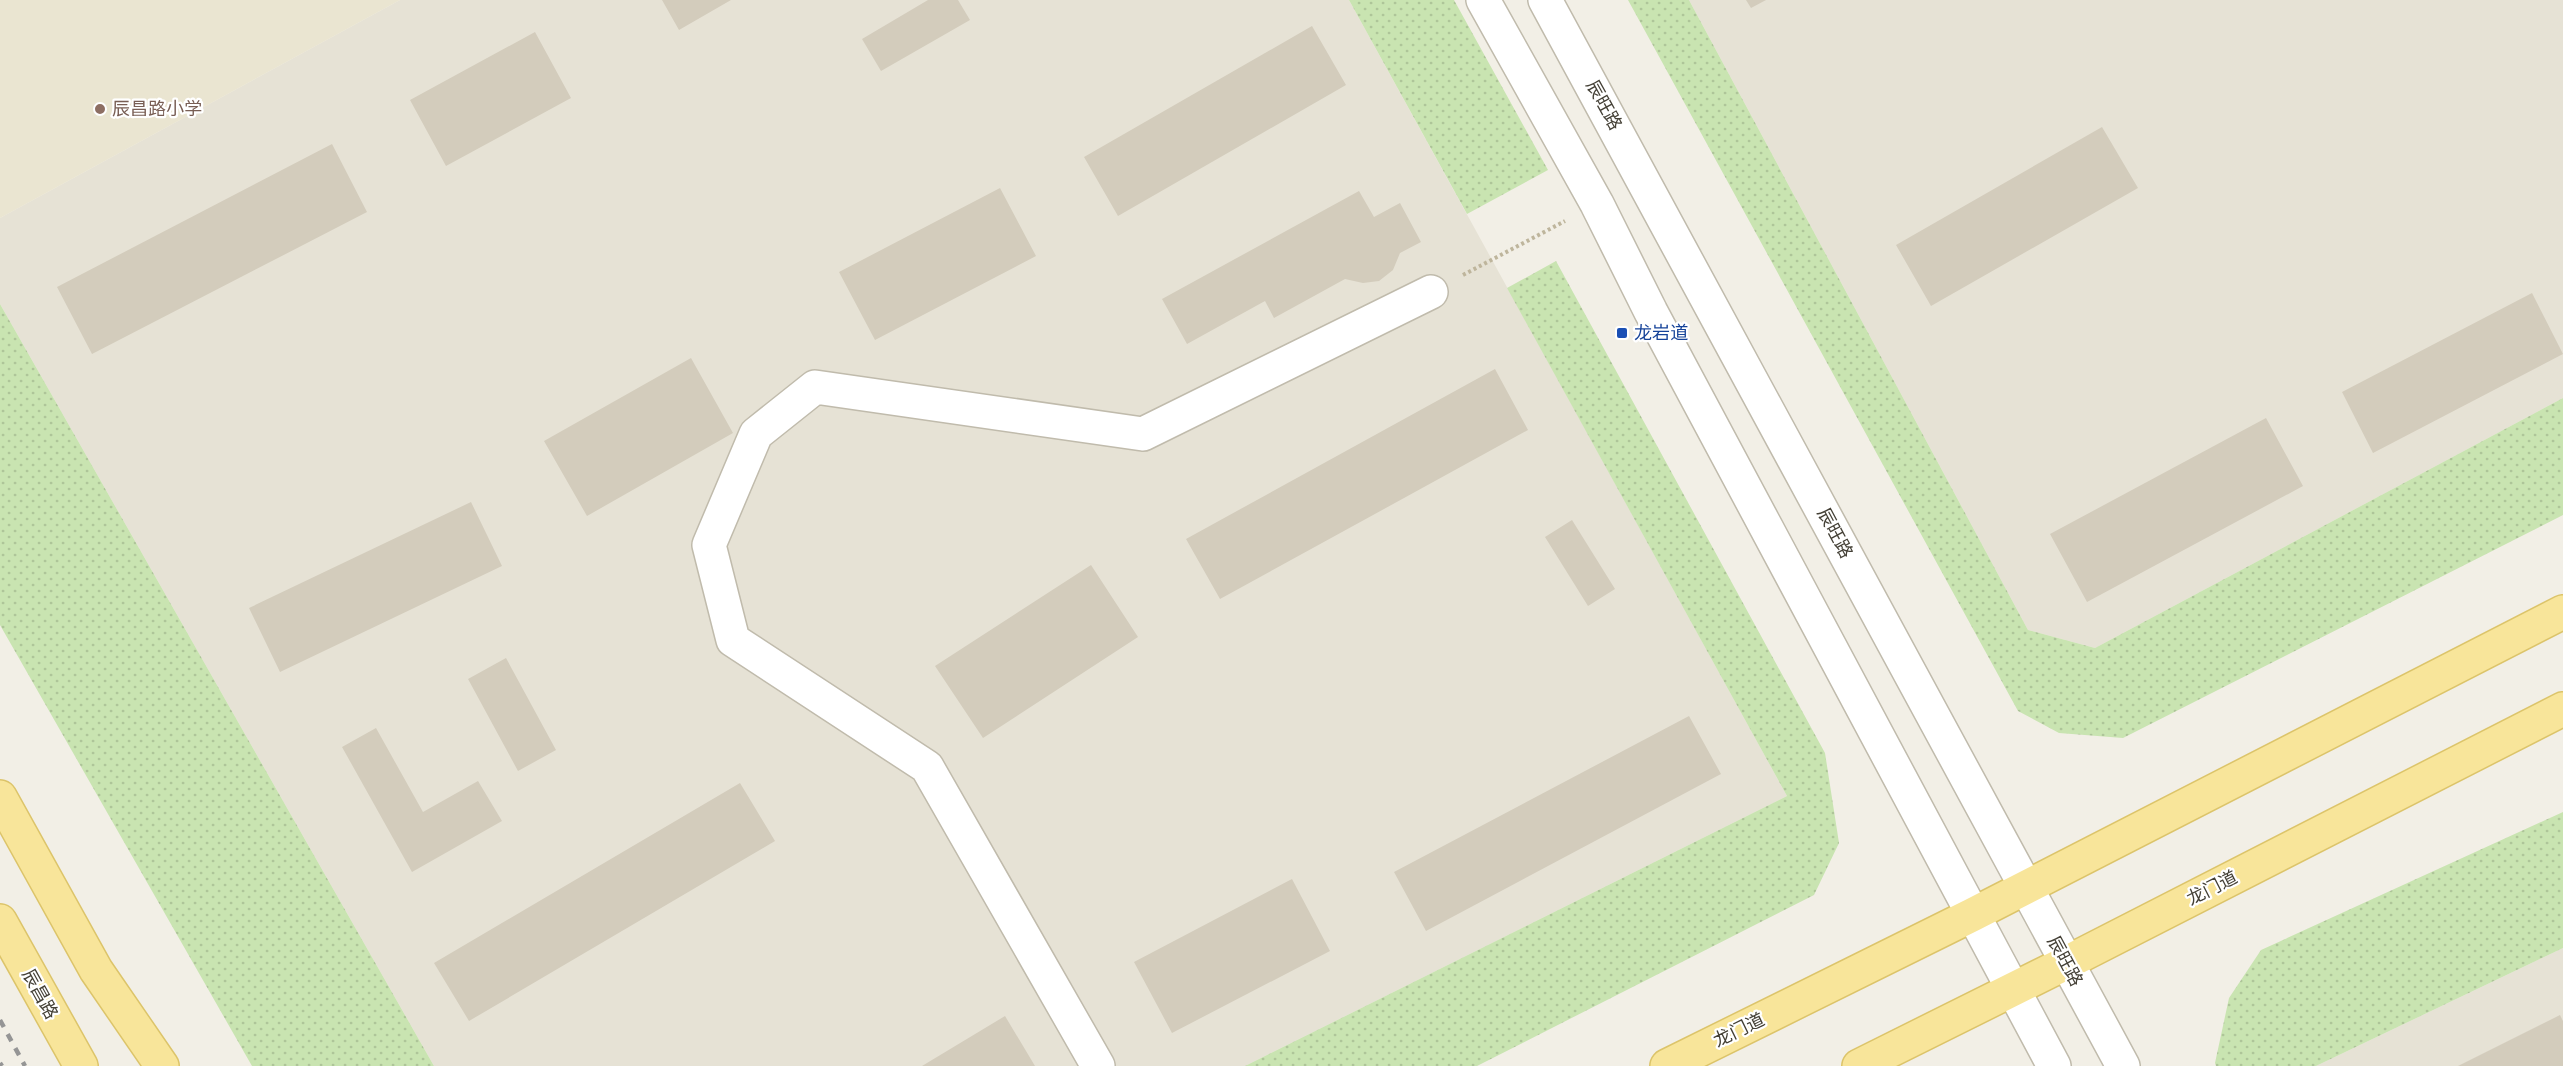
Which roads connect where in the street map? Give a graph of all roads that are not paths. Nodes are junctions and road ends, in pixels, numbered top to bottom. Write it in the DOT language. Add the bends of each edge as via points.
graph roads {
  1 [pos="1483,0"];
  2 [pos="1545,0"];
  3 [pos="1431,292"];
  4 [pos="2563,612"];
  5 [pos="2563,709"];
  6 [pos="0,797"];
  7 [pos="2171,813"];
  8 [pos="2026,887"];
  9 [pos="1972,915"];
  10 [pos="0,921"];
  11 [pos="2066,963"];
  12 [pos="1867,969"];
  13 [pos="2011,990"];
  14 [pos="81,1066"];
  15 [pos="162,1066"];
  16 [pos="1098,1066"];
  17 [pos="1667,1066"];
  18 [pos="1859,1066"];
  19 [pos="2054,1066"];
  20 [pos="2124,1066"];
  1 -- 9 [label="street" via="1597,204"];
  2 -- 8 [label="street, 辰旺路"];
  3 -- 16 [label="street" via="1143,434 815,387 756,434 709,545 733,640 927,767"];
  4 -- 8 [label="main road, 龙门道"];
  5 -- 11 [label="main road, 龙门道"];
  6 -- 15 [label="main road" via="96,970"];
  7 -- 8 [label="main road, 龙门道"];
  8 -- 9 [label="main road, 龙门道"];
  8 -- 11 [label="street, 辰旺路"];
  9 -- 12 [label="main road, 龙门道"];
  9 -- 13 [label="street"];
  9 -- 17 [label="main road, 龙门道"];
  10 -- 14 [label="main road, 辰昌路"];
  11 -- 13 [label="main road, 龙门道"];
  11 -- 20 [label="street, 辰旺路"];
  13 -- 18 [label="main road, 龙门道"];
  13 -- 19 [label="street"];
}
